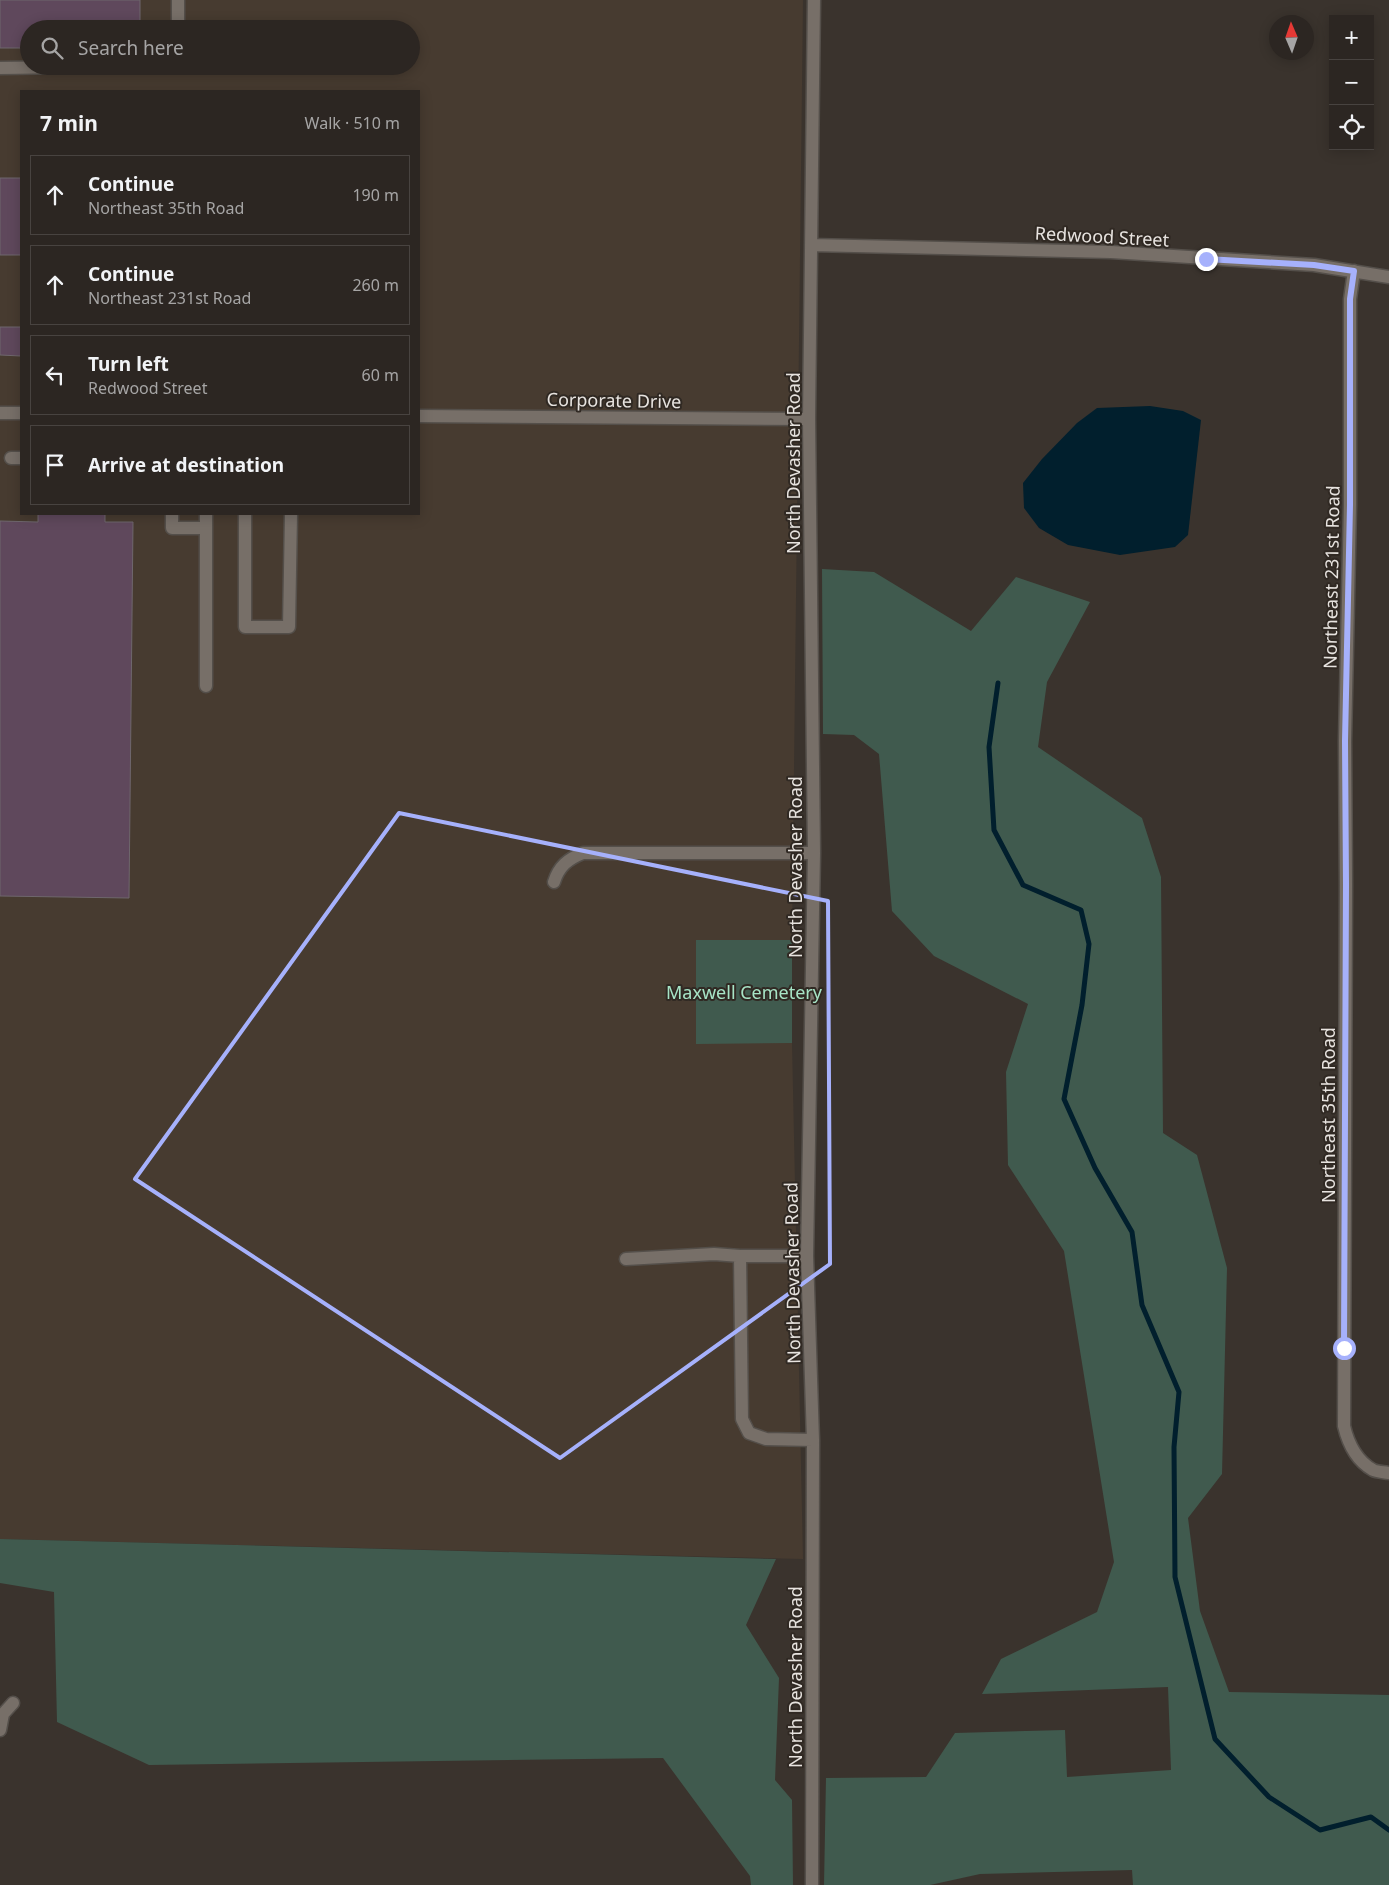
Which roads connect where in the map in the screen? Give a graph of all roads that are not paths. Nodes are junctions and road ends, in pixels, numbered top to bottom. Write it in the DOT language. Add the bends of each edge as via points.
graph roads {
  1 [pos="178,0"];
  2 [pos="814,0"];
  3 [pos="178,20"];
  4 [pos="0,68"];
  5 [pos="20,68"];
  6 [pos="811,245"];
  7 [pos="1354,271"];
  8 [pos="1389,277"];
  9 [pos="0,413"];
  10 [pos="20,413"];
  11 [pos="420,416"];
  12 [pos="809,419"];
  13 [pos="172,515"];
  14 [pos="206,515"];
  15 [pos="245,515"];
  16 [pos="291,515"];
  17 [pos="206,528"];
  18 [pos="206,686"];
  19 [pos="814,853"];
  20 [pos="554,882"];
  21 [pos="1346,884"];
  22 [pos="740,1256"];
  23 [pos="807,1256"];
  24 [pos="626,1259"];
  25 [pos="813,1440"];
  26 [pos="1389,1473"];
  27 [pos="14,1703"];
  28 [pos="0,1730"];
  29 [pos="812,1885"];
  1 -- 3 [label="street"];
  2 -- 6 [label="street, North Devasher Road"];
  4 -- 5 [label="street"];
  6 -- 7 [label="street, Redwood Street" via="1111,252 1314,265"];
  6 -- 12 [label="street, North Devasher Road"];
  7 -- 8 [label="street, Redwood Street"];
  7 -- 21 [label="street, Northeast 231st Road" via="1350,299"];
  9 -- 10 [label="street"];
  11 -- 12 [label="street, Corporate Drive"];
  12 -- 19 [label="street, North Devasher Road"];
  13 -- 17 [label="street" via="172,528"];
  14 -- 17 [label="street"];
  15 -- 16 [label="street" via="245,627 289,627"];
  17 -- 18 [label="street"];
  19 -- 20 [label="street" via="584,853 564,864"];
  19 -- 23 [label="street, North Devasher Road"];
  21 -- 26 [label="street, Northeast 35th Road" via="1344,1426 1353,1450 1373,1470"];
  22 -- 23 [label="street"];
  22 -- 24 [label="street" via="714,1254"];
  22 -- 25 [label="street" via="742,1418 749,1433 766,1439"];
  23 -- 25 [label="street, North Devasher Road"];
  25 -- 29 [label="street, North Devasher Road"];
  27 -- 28 [label="street" via="3,1714"];
}
